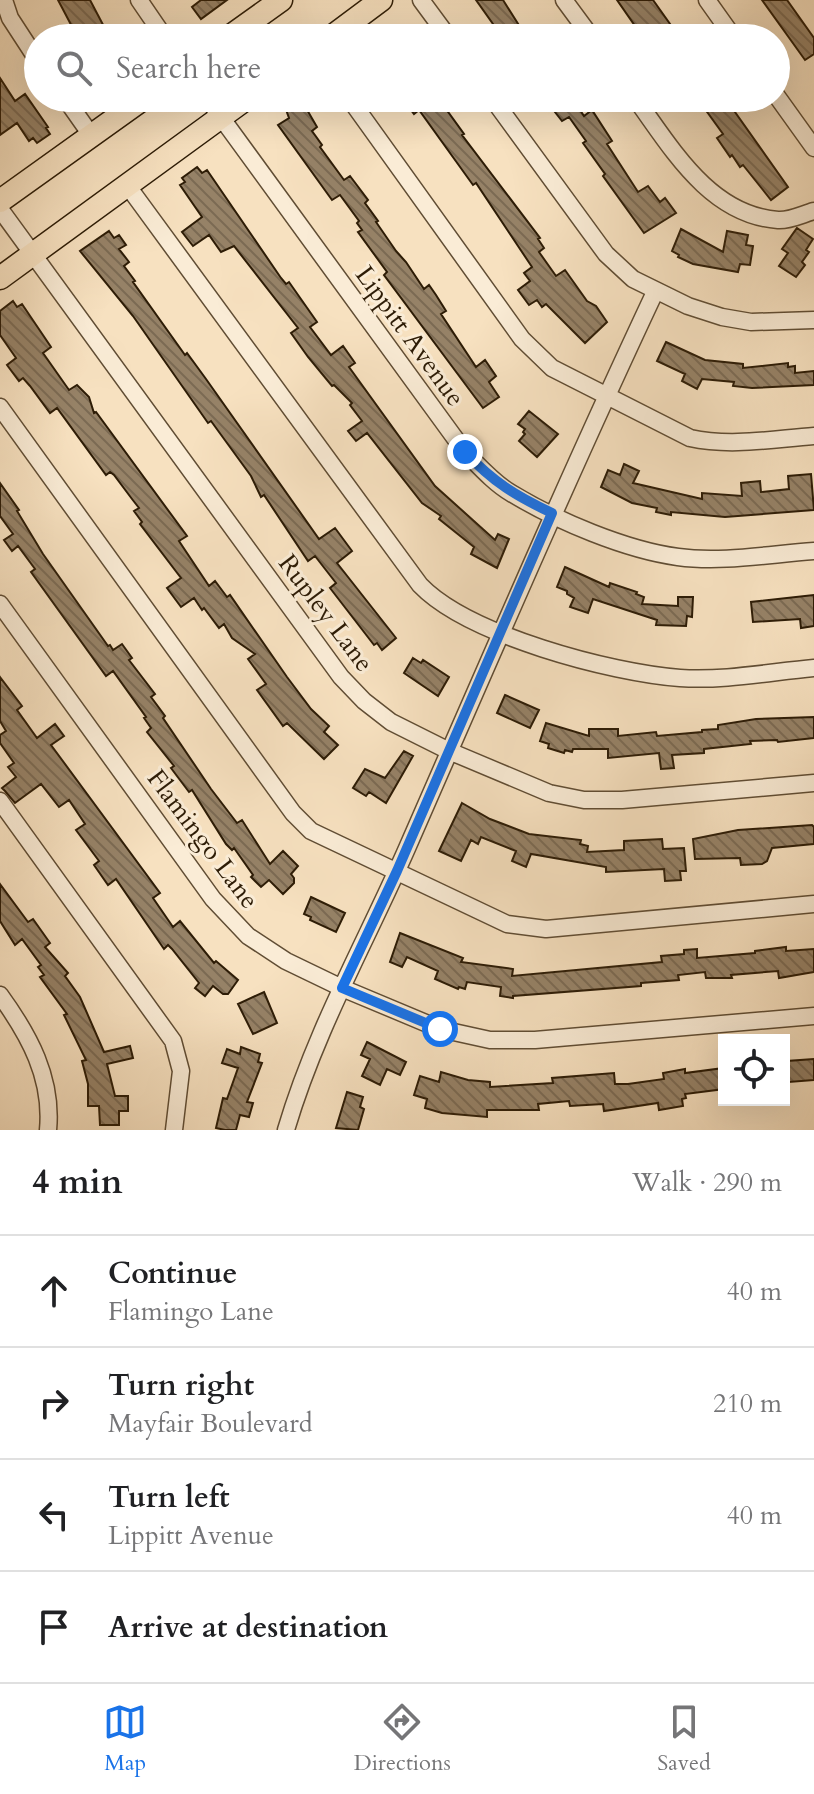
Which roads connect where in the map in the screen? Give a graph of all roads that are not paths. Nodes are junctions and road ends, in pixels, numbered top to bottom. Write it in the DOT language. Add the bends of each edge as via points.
graph roads {
  1 [pos="4,0"];
  2 [pos="139,0"];
  3 [pos="281,0"];
  4 [pos="381,0"];
  5 [pos="421,0"];
  6 [pos="564,0"];
  7 [pos="707,0"];
  8 [pos="155,24"];
  9 [pos="248,24"];
  10 [pos="349,24"];
  11 [pos="439,24"];
  12 [pos="582,24"];
  13 [pos="724,24"];
  14 [pos="24,40"];
  15 [pos="75,112"];
  16 [pos="124,112"];
  17 [pos="217,112"];
  18 [pos="228,112"];
  19 [pos="359,112"];
  20 [pos="502,112"];
  21 [pos="645,112"];
  22 [pos="788,112"];
  23 [pos="221,117"];
  24 [pos="91,135"];
  25 [pos="814,148"];
  26 [pos="127,185"];
  27 [pos="0,201"];
  28 [pos="0,209"];
  29 [pos="814,211"];
  30 [pos="33,254"];
  31 [pos="0,278"];
  32 [pos="655,292"];
  33 [pos="814,320"];
  34 [pos="606,397"];
  35 [pos="0,407"];
  36 [pos="814,436"];
  37 [pos="552,513"];
  38 [pos="814,551"];
  39 [pos="0,604"];
  40 [pos="502,632"];
  41 [pos="814,668"];
  42 [pos="449,751"];
  43 [pos="814,783"];
  44 [pos="0,801"];
  45 [pos="397,871"];
  46 [pos="814,904"];
  47 [pos="342,988"];
  48 [pos="0,995"];
  49 [pos="814,1016"];
  50 [pos="48,1130"];
  51 [pos="174,1130"];
  52 [pos="286,1130"];
  1 -- 14 [label="street"];
  2 -- 8 [label="street"];
  3 -- 9 [label="main road"];
  4 -- 10 [label="main road"];
  5 -- 11 [label="street"];
  6 -- 12 [label="street"];
  7 -- 13 [label="street"];
  15 -- 24 [label="street"];
  16 -- 24 [label="main road"];
  17 -- 23 [label="street, Lippitt Avenue"];
  18 -- 23 [label="main road"];
  19 -- 34 [label="street" via="534,354"];
  20 -- 32 [label="street" via="606,254"];
  21 -- 29 [label="street" via="687,170 739,210 779,221"];
  22 -- 25 [label="street"];
  23 -- 26 [label="main road"];
  23 -- 37 [label="street, Lippitt Avenue" via="465,452 511,493"];
  24 -- 27 [label="main road"];
  26 -- 30 [label="main road"];
  26 -- 40 [label="street" via="420,585 442,604"];
  28 -- 30 [label="street, Rupley Lane"];
  30 -- 31 [label="main road"];
  30 -- 42 [label="street, Rupley Lane" via="341,677 391,722"];
  32 -- 33 [label="street" via="751,322"];
  32 -- 34 [label="street"];
  34 -- 36 [label="street" via="690,438 713,443"];
  34 -- 37 [label="street"];
  35 -- 45 [label="street" via="293,813 311,831"];
  37 -- 38 [label="street, Lippitt Avenue" via="624,546 681,558"];
  37 -- 40 [label="street"];
  39 -- 47 [label="street, Flamingo Lane" via="213,899 248,936"];
  40 -- 41 [label="street" via="558,654 680,678"];
  40 -- 42 [label="street"];
  42 -- 43 [label="street, Rupley Lane" via="549,793 584,800"];
  42 -- 45 [label="street"];
  44 -- 51 [label="street" via="173,1041 181,1071"];
  45 -- 46 [label="street" via="507,924 546,929"];
  45 -- 47 [label="street"];
  47 -- 49 [label="street, Flamingo Lane" via="440,1029 490,1040"];
  47 -- 52 [label="street"];
  48 -- 50 [label="street" via="32,1043 47,1085"];
}
